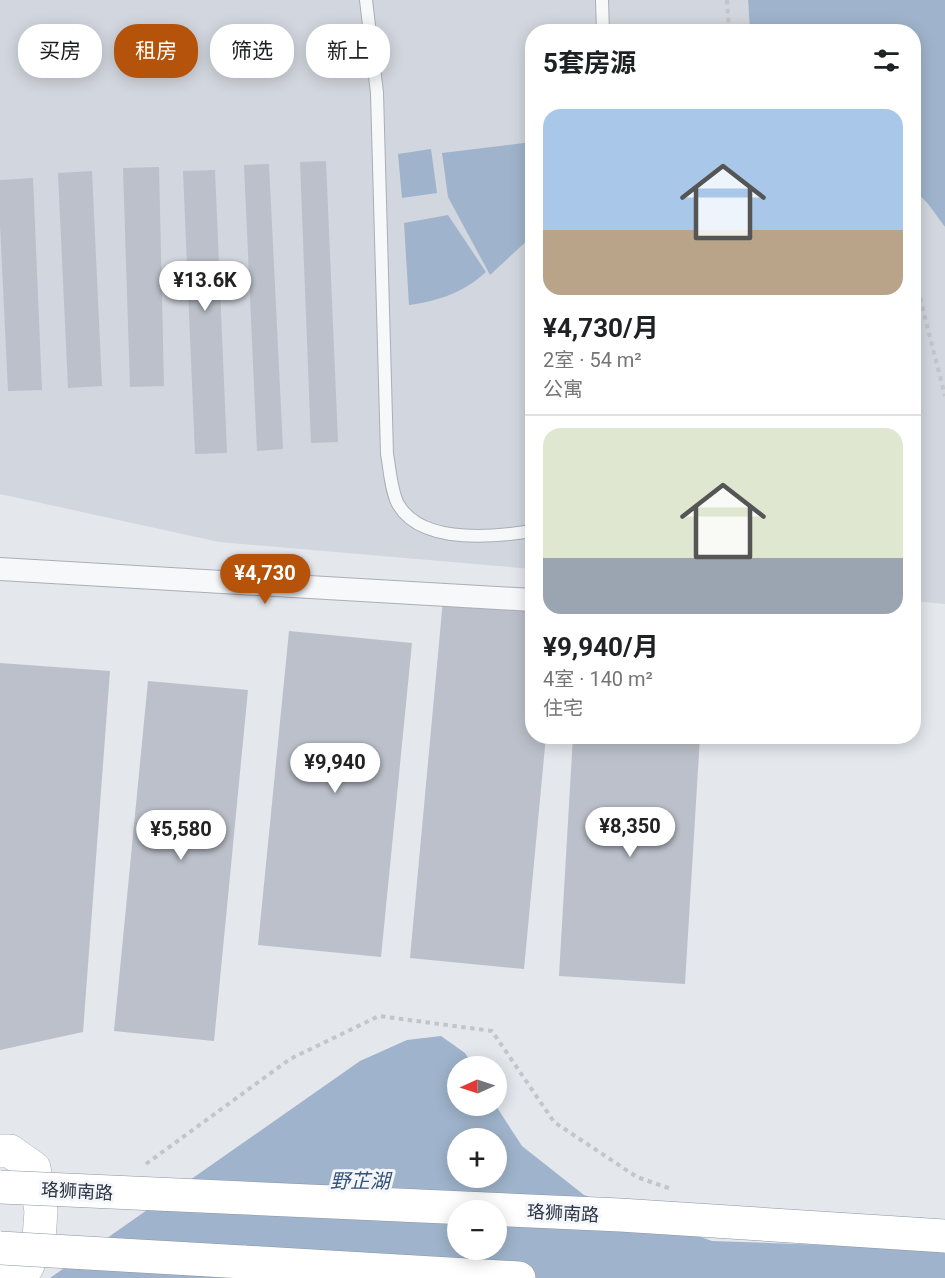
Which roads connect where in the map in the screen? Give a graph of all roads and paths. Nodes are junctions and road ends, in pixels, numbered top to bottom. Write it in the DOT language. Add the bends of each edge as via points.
graph roads {
  1 [pos="366,0"];
  2 [pos="602,0"];
  3 [pos="727,0"];
  4 [pos="603,24"];
  5 [pos="728,24"];
  6 [pos="921,302"];
  7 [pos="945,396"];
  8 [pos="525,532"];
  9 [pos="0,569"];
  10 [pos="525,600"];
  11 [pos="0,1151"];
  12 [pos="138,1165"];
  13 [pos="0,1187"];
  14 [pos="682,1193"];
  15 [pos="945,1236"];
  16 [pos="0,1248"];
  17 [pos="0,1277"];
  18 [pos="519,1278"];
  1 -- 8 [label="lane" via="376,93 387,454 398,504 415,523 450,534"];
  2 -- 4 [label="lane"];
  3 -- 5 [label="path"];
  6 -- 7 [label="path"];
  9 -- 10 [label="street"];
  11 -- 17 [label="main road" via="10,1151 34,1168 41,1211 39,1239 27,1267"];
  12 -- 14 [label="path" via="148,1164 290,1059 379,1016 492,1031 554,1122 637,1177"];
  13 -- 15 [label="main road, 珞狮南路, bridge" via="608,1215"];
  16 -- 18 [label="main road, bridge"];
}
